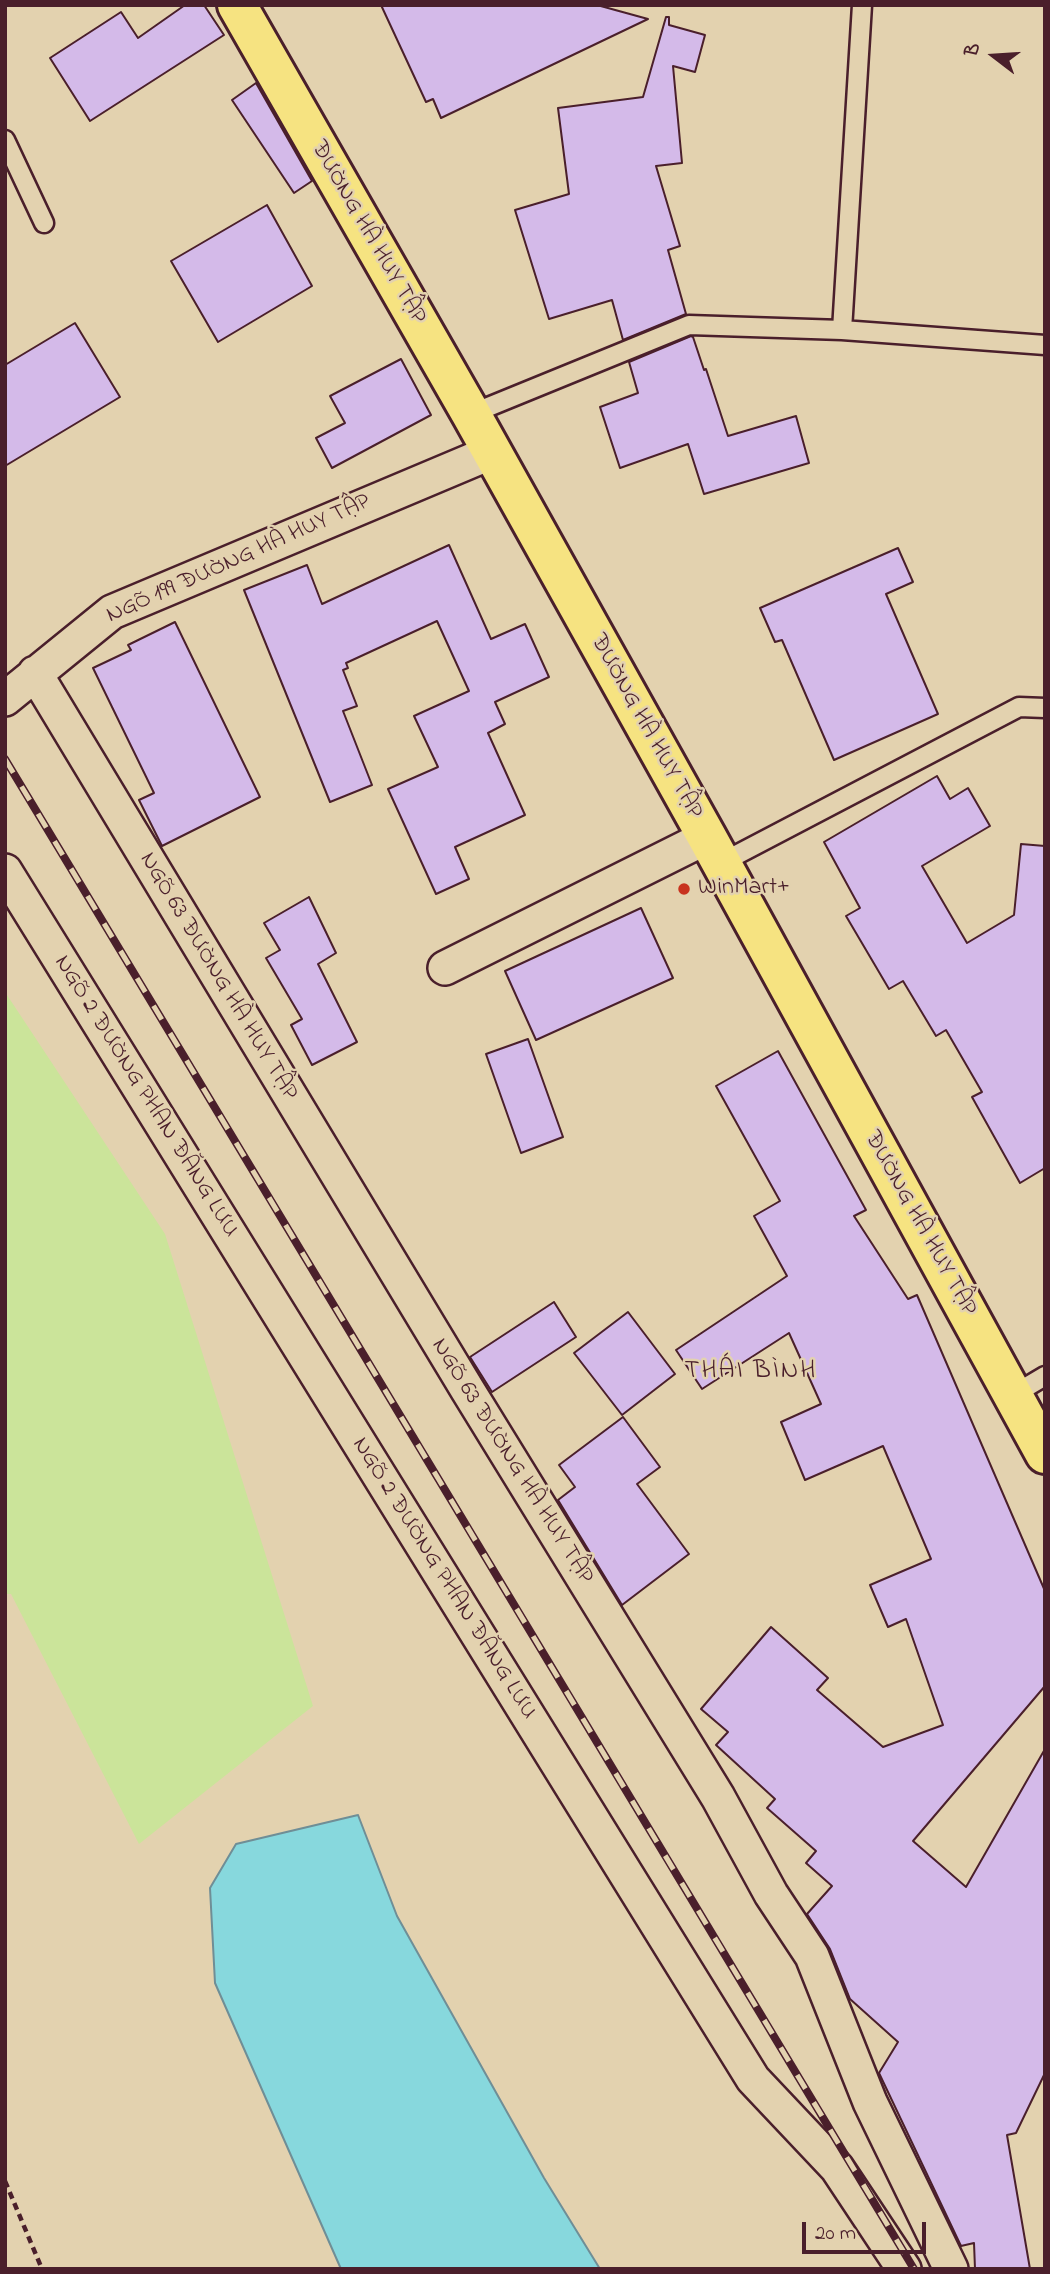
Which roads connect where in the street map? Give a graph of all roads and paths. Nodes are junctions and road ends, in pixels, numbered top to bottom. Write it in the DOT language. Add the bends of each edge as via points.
graph roads {
  1 [pos="862,5"];
  2 [pos="244,8"];
  3 [pos="5,140"];
  4 [pos="44,223"];
  5 [pos="842,330"];
  6 [pos="1045,345"];
  7 [pos="471,414"];
  8 [pos="492,452"];
  9 [pos="15,684"];
  10 [pos="1045,708"];
  11 [pos="714,850"];
  12 [pos="5,871"];
  13 [pos="445,968"];
  14 [pos="1029,1386"];
  15 [pos="1045,1454"];
  16 [pos="5,2181"];
  17 [pos="42,2269"];
  18 [pos="904,2269"];
  19 [pos="951,2269"];
  1 -- 5 [label="lane"];
  2 -- 7 [label="main road, ĐƯỜNG HÀ HUY TẬP"];
  3 -- 4 [label="lane"];
  5 -- 6 [label="lane"];
  5 -- 7 [label="lane" via="689,325"];
  7 -- 8 [label="main road, ĐƯỜNG HÀ HUY TẬP"];
  8 -- 9 [label="street, NGÕ 199 ĐƯỜNG HÀ HUY TẬP" via="112,612"];
  8 -- 11 [label="main road, ĐƯỜNG HÀ HUY TẬP"];
  9 -- 19 [label="street, NGÕ 63 ĐƯỜNG HÀ HUY TẬP" via="467,1389 812,1955 870,2102"];
  10 -- 11 [label="lane" via="1019,707"];
  11 -- 13 [label="street"];
  11 -- 14 [label="main road, ĐƯỜNG HÀ HUY TẬP"];
  12 -- 18 [label="street, NGÕ 2 ĐƯỜNG PHAN ĐĂNG LƯU" via="753,2079 837,2168"];
  14 -- 15 [label="main road, ĐƯỜNG HÀ HUY TẬP"];
  16 -- 17 [label="path"];
}
